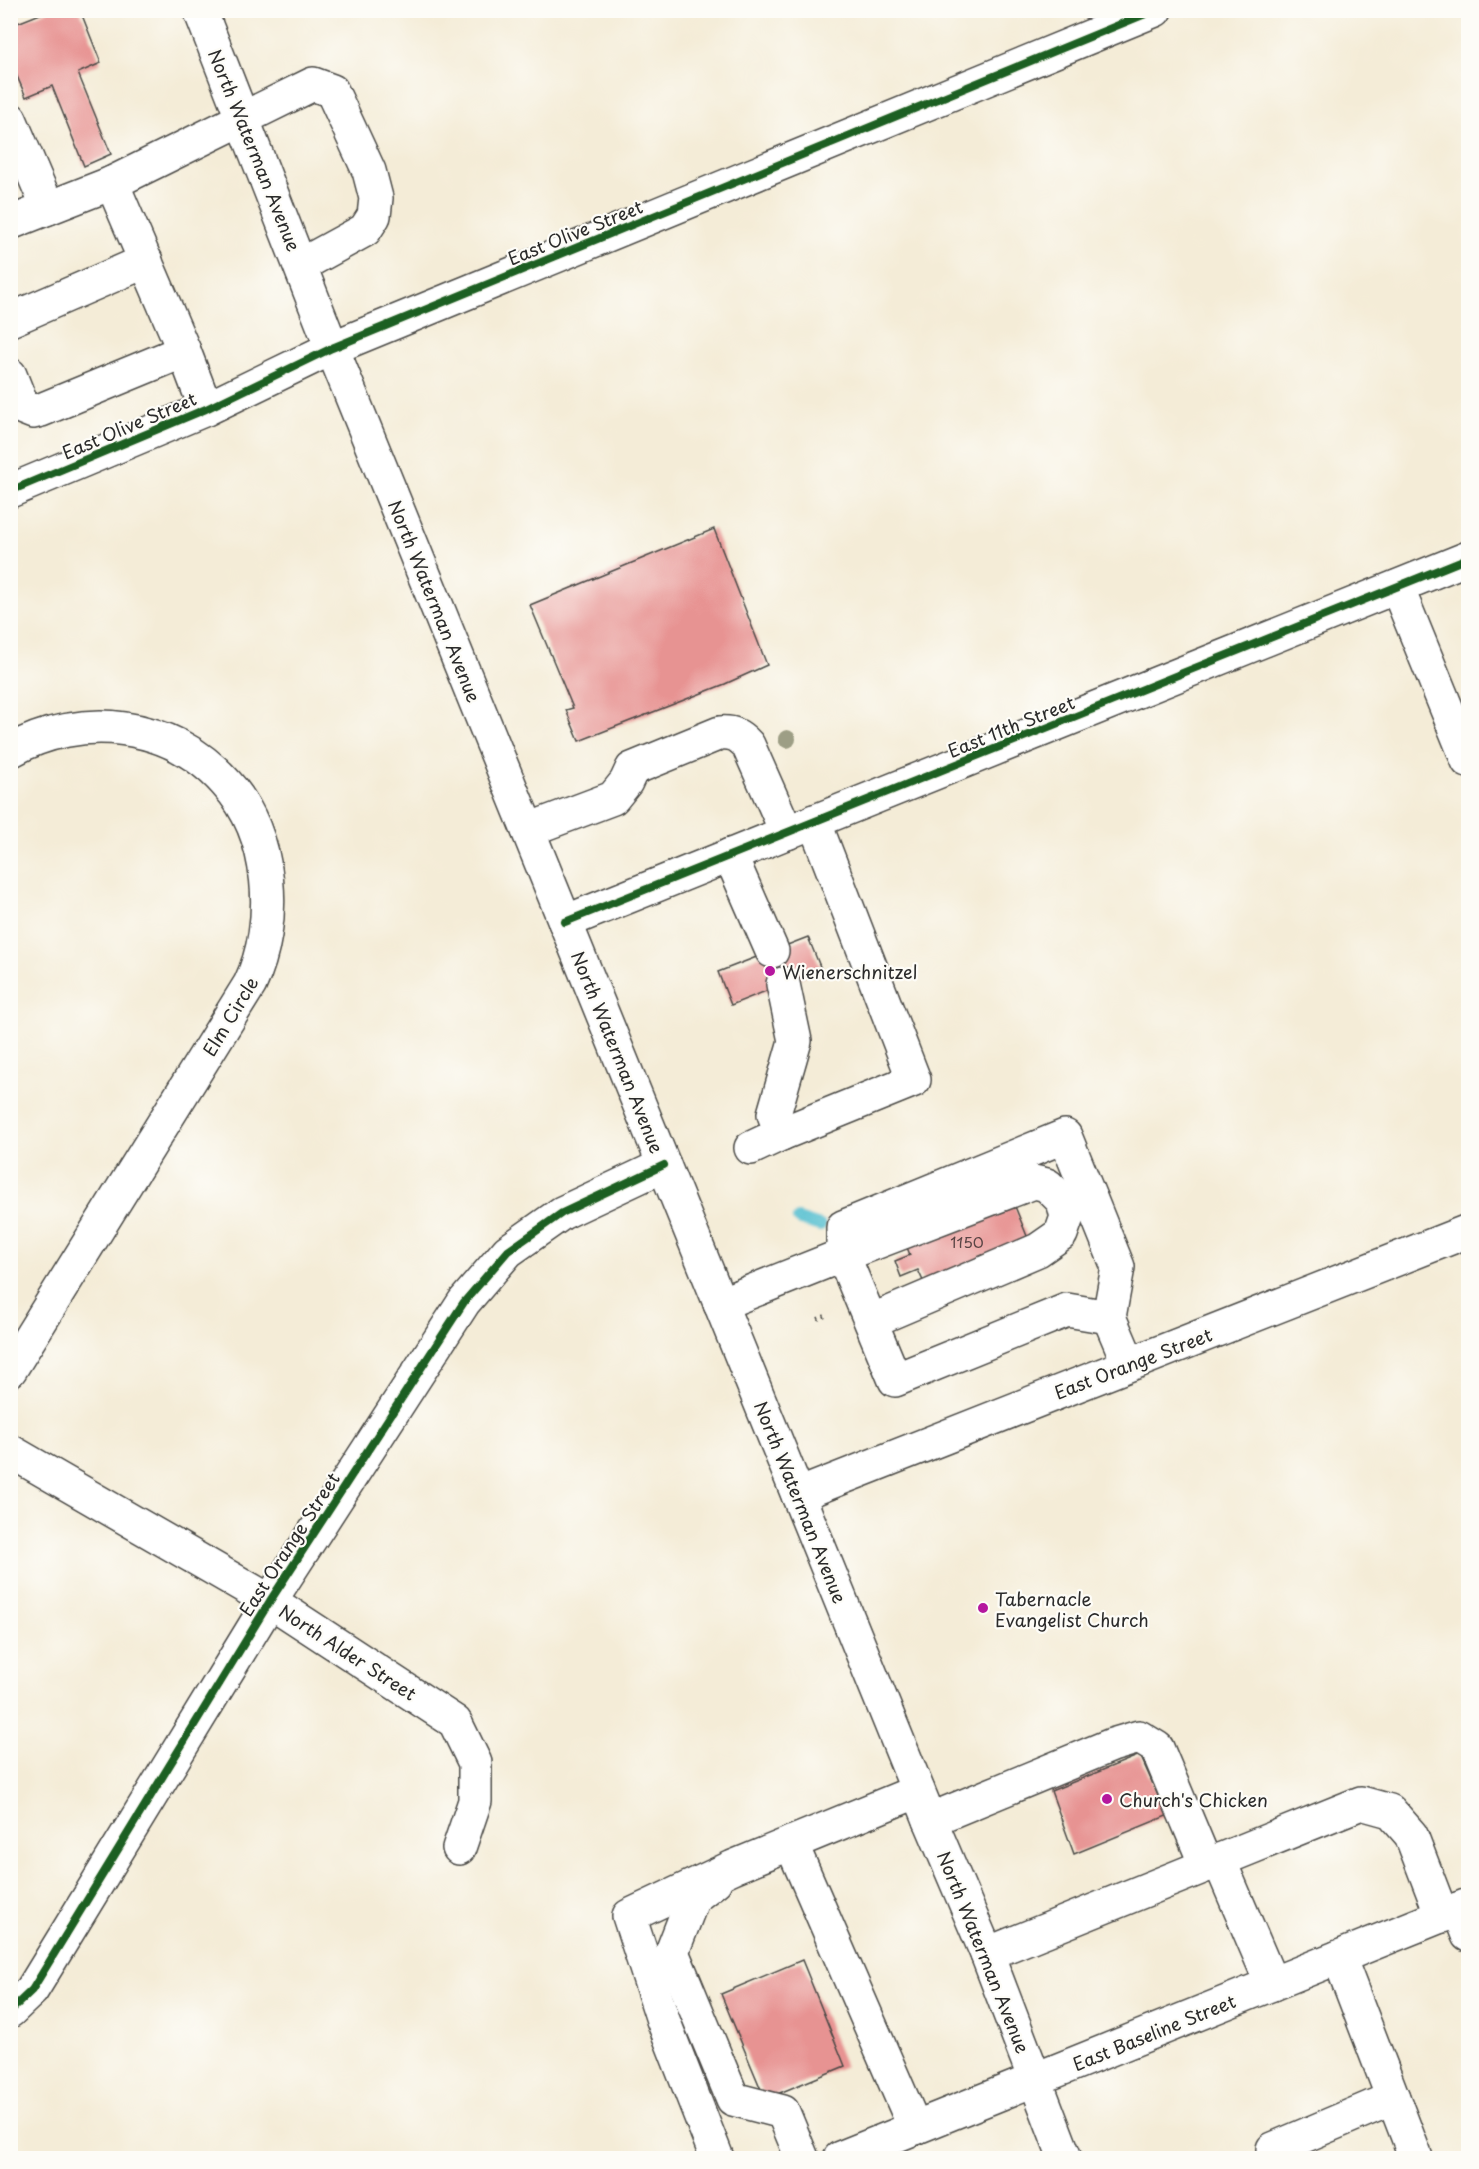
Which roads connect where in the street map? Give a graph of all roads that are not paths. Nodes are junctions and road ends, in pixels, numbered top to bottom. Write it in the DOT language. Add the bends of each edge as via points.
graph roads {
  1 [pos="200,10"];
  2 [pos="1155,10"];
  3 [pos="10,119"];
  4 [pos="244,119"];
  5 [pos="112,183"];
  6 [pos="48,208"];
  7 [pos="10,223"];
  8 [pos="146,261"];
  9 [pos="301,265"];
  10 [pos="10,320"];
  11 [pos="332,348"];
  12 [pos="184,351"];
  13 [pos="10,375"];
  14 [pos="206,409"];
  15 [pos="10,491"];
  16 [pos="1468,558"];
  17 [pos="1397,587"];
  18 [pos="10,751"];
  19 [pos="1468,761"];
  20 [pos="800,827"];
  21 [pos="528,830"];
  22 [pos="730,855"];
  23 [pos="565,922"];
  24 [pos="772,951"];
  25 [pos="783,984"];
  26 [pos="781,1134"];
  27 [pos="751,1149"];
  28 [pos="664,1165"];
  29 [pos="1468,1231"];
  30 [pos="843,1255"];
  31 [pos="720,1304"];
  32 [pos="1109,1317"];
  33 [pos="871,1321"];
  34 [pos="1129,1364"];
  35 [pos="10,1370"];
  36 [pos="10,1451"];
  37 [pos="798,1495"];
  38 [pos="270,1601"];
  39 [pos="924,1806"];
  40 [pos="791,1843"];
  41 [pos="459,1848"];
  42 [pos="1213,1862"];
  43 [pos="733,1867"];
  44 [pos="1459,1916"];
  45 [pos="987,1954"];
  46 [pos="1339,1957"];
  47 [pos="1272,1984"];
  48 [pos="10,2011"];
  49 [pos="1035,2079"];
  50 [pos="1393,2098"];
  51 [pos="915,2128"];
  52 [pos="717,2158"];
  53 [pos="802,2158"];
  54 [pos="840,2158"];
  55 [pos="1065,2158"];
  56 [pos="1276,2158"];
  57 [pos="1416,2158"];
  1 -- 4 [label="street, North Waterman Avenue"];
  2 -- 11 [label="street, East Olive Street"];
  3 -- 6 [label="street"];
  4 -- 5 [label="street"];
  4 -- 9 [label="street, North Waterman Avenue"];
  4 -- 9 [label="street" via="313,84 332,91 369,171 376,198 374,216 365,230"];
  5 -- 6 [label="street"];
  5 -- 8 [label="street"];
  6 -- 7 [label="street"];
  8 -- 10 [label="street"];
  8 -- 12 [label="street"];
  9 -- 11 [label="street, North Waterman Avenue"];
  11 -- 14 [label="street, East Olive Street"];
  11 -- 21 [label="street, North Waterman Avenue"];
  12 -- 13 [label="street" via="33,412 23,408"];
  12 -- 14 [label="street"];
  14 -- 15 [label="street, East Olive Street"];
  16 -- 17 [label="street, East 11th Street"];
  17 -- 19 [label="street"];
  17 -- 20 [label="street, East 11th Street"];
  18 -- 35 [label="street, Elm Circle" via="55,732 90,726 126,728 161,737 197,756 227,783 248,815 267,881 268,913 261,958 250,984"];
  20 -- 21 [label="street" via="748,745 730,732 632,769 614,798"];
  20 -- 22 [label="street, East 11th Street"];
  20 -- 26 [label="street" via="914,1080"];
  21 -- 23 [label="street, North Waterman Avenue"];
  22 -- 23 [label="street, East 11th Street"];
  22 -- 24 [label="street"];
  23 -- 28 [label="street, North Waterman Avenue"];
  25 -- 26 [label="street" via="795,1041 774,1114"];
  26 -- 27 [label="street"];
  28 -- 31 [label="street, North Waterman Avenue"];
  28 -- 38 [label="street, East Orange Street" via="562,1213 508,1251 464,1302"];
  29 -- 34 [label="street, East Orange Street"];
  30 -- 31 [label="street"];
  30 -- 32 [label="street" via="843,1227 1065,1136 1118,1267"];
  30 -- 33 [label="street"];
  30 -- 33 [label="street" via="1034,1182 1047,1185 1063,1201 1067,1217 1061,1234 1038,1250"];
  31 -- 37 [label="street, North Waterman Avenue"];
  32 -- 33 [label="street" via="1066,1310 895,1380"];
  32 -- 34 [label="street"];
  34 -- 37 [label="street, East Orange Street"];
  36 -- 38 [label="street, North Alder Street"];
  37 -- 39 [label="street, North Waterman Avenue"];
  38 -- 41 [label="street, North Alder Street" via="455,1722 476,1763 475,1801"];
  38 -- 48 [label="street, East Orange Street" via="32,1990"];
  39 -- 40 [label="street"];
  39 -- 42 [label="street" via="1139,1737 1157,1748"];
  39 -- 45 [label="street, North Waterman Avenue"];
  40 -- 43 [label="street"];
  40 -- 51 [label="street"];
  42 -- 44 [label="street" via="1360,1803 1390,1811 1412,1834"];
  42 -- 45 [label="street"];
  42 -- 47 [label="street"];
  43 -- 52 [label="street" via="629,1916 663,2020"];
  43 -- 53 [label="street" via="693,1898 672,1952 733,2099 783,2112"];
  44 -- 46 [label="street, East Baseline Street"];
  45 -- 49 [label="street, North Waterman Avenue"];
  46 -- 47 [label="street, East Baseline Street"];
  46 -- 50 [label="street"];
  47 -- 49 [label="street, East Baseline Street"];
  49 -- 51 [label="street, East Baseline Street"];
  49 -- 55 [label="street, North Waterman Avenue"];
  50 -- 56 [label="street" via="1273,2150"];
  50 -- 57 [label="street"];
  51 -- 54 [label="street, East Baseline Street"];
}
